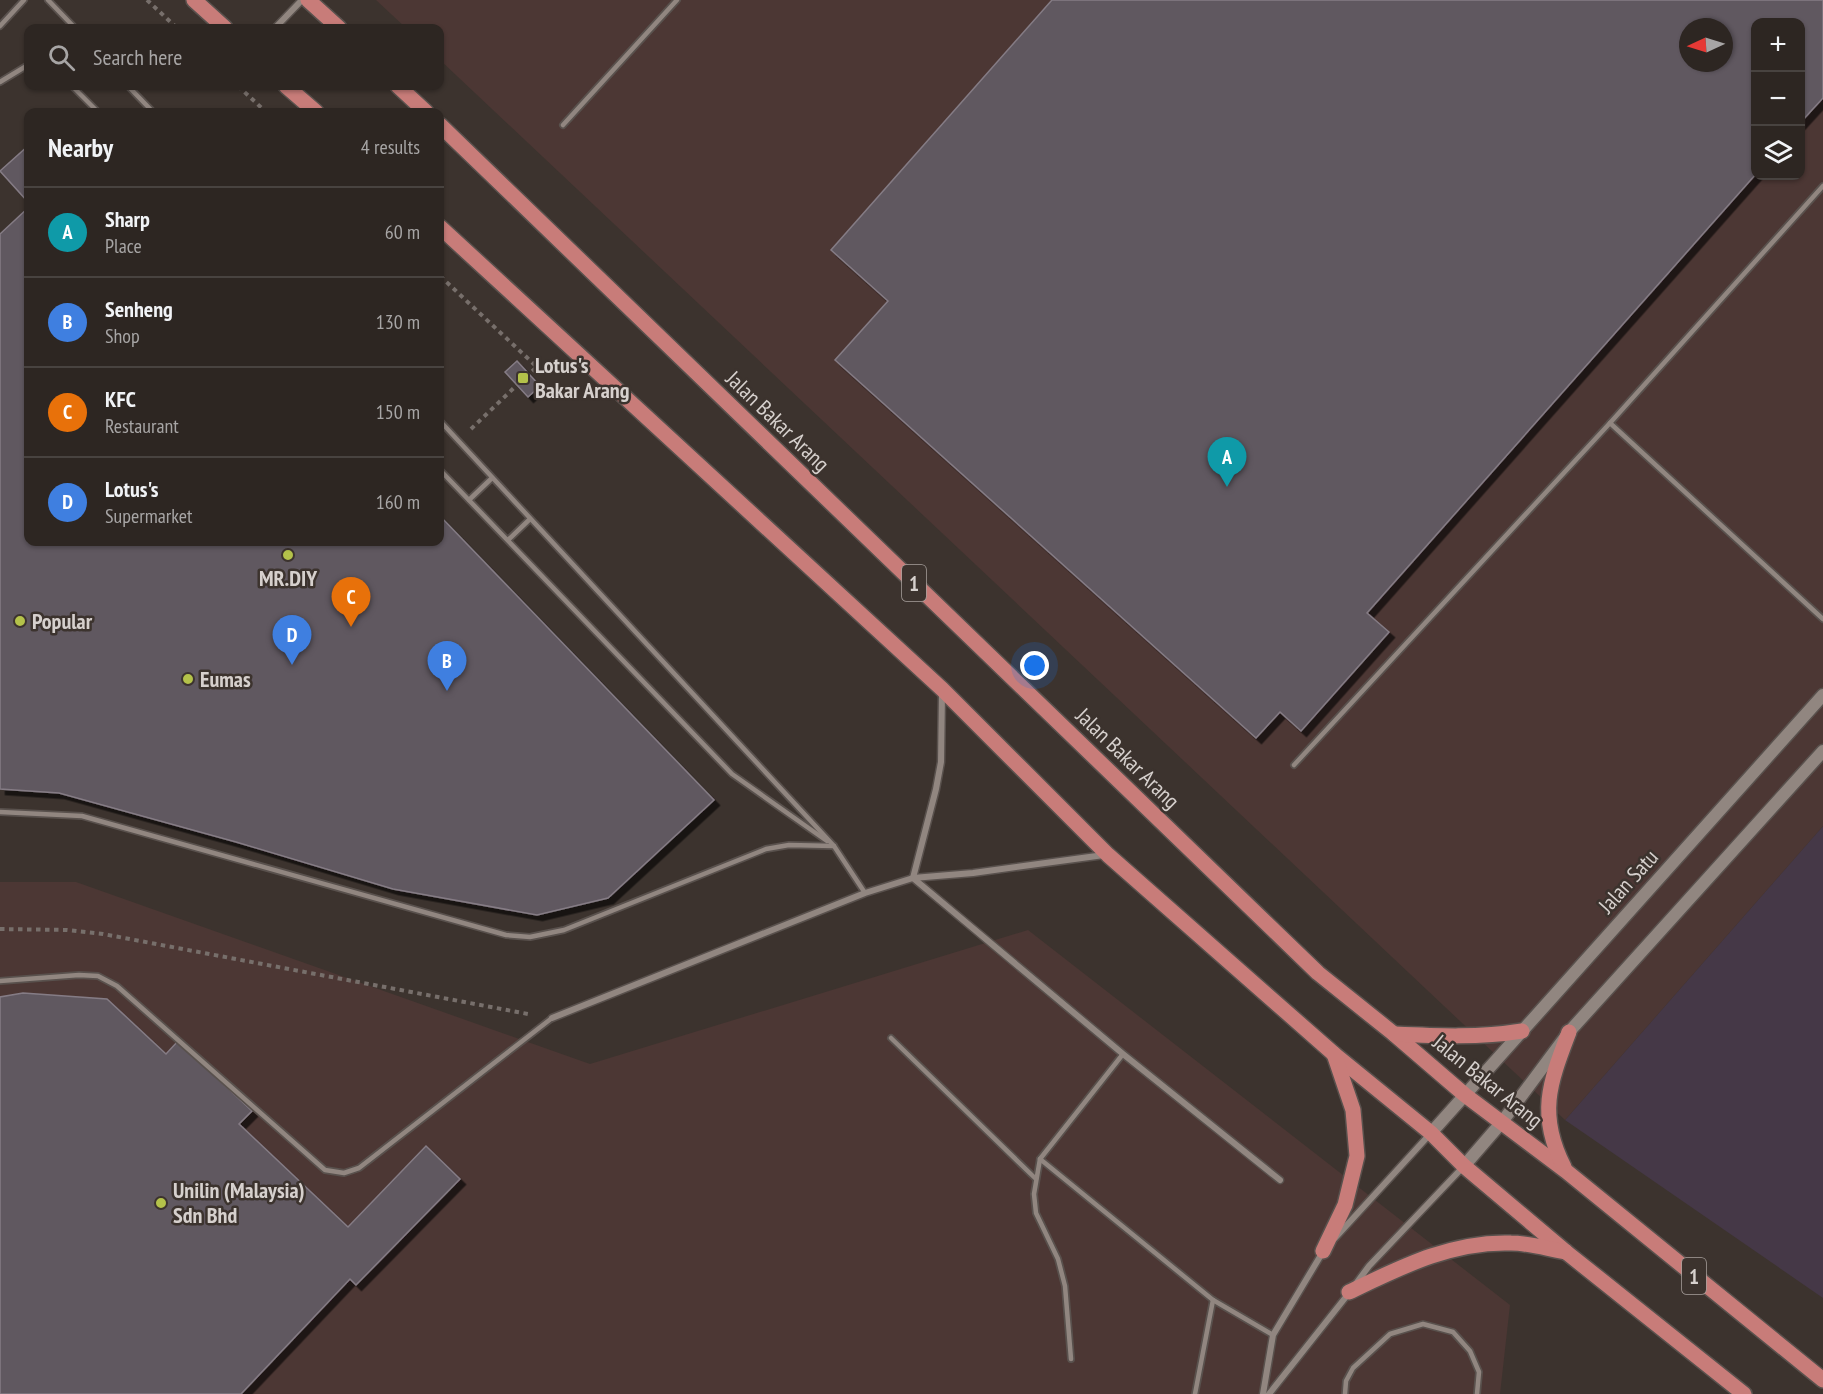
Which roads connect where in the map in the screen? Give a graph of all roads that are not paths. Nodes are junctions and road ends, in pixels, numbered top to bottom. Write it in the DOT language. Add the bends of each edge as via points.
graph roads {
  1 [pos="24,0"];
  2 [pos="48,0"];
  3 [pos="194,0"];
  4 [pos="302,0"];
  5 [pos="308,0"];
  6 [pos="677,0"];
  7 [pos="71,24"];
  8 [pos="221,24"];
  9 [pos="279,24"];
  10 [pos="335,24"];
  11 [pos="0,26"];
  12 [pos="24,67"];
  13 [pos="0,82"];
  14 [pos="76,90"];
  15 [pos="132,90"];
  16 [pos="290,90"];
  17 [pos="402,90"];
  18 [pos="94,108"];
  19 [pos="149,108"];
  20 [pos="311,108"];
  21 [pos="422,108"];
  22 [pos="563,125"];
  23 [pos="444,129"];
  24 [pos="1823,186"];
  25 [pos="444,231"];
  26 [pos="1610,423"];
  27 [pos="444,425"];
  28 [pos="444,474"];
  29 [pos="492,478"];
  30 [pos="469,501"];
  31 [pos="530,519"];
  32 [pos="508,540"];
  33 [pos="1823,619"];
  34 [pos="942,690"];
  35 [pos="1823,695"];
  36 [pos="1823,751"];
  37 [pos="1294,765"];
  38 [pos="0,812"];
  39 [pos="834,846"];
  40 [pos="1108,855"];
  41 [pos="913,878"];
  42 [pos="865,893"];
  43 [pos="0,981"];
  44 [pos="552,1018"];
  45 [pos="1522,1031"];
  46 [pos="1569,1032"];
  47 [pos="1394,1034"];
  48 [pos="891,1038"];
  49 [pos="1124,1054"];
  50 [pos="1334,1054"];
  51 [pos="1465,1095"];
  52 [pos="1502,1122"];
  53 [pos="1431,1133"];
  54 [pos="1040,1159"];
  55 [pos="1464,1166"];
  56 [pos="1566,1171"];
  57 [pos="1036,1179"];
  58 [pos="1280,1180"];
  59 [pos="1323,1251"];
  60 [pos="1566,1252"];
  61 [pos="1349,1292"];
  62 [pos="1213,1300"];
  63 [pos="1273,1335"];
  64 [pos="1071,1359"];
  65 [pos="1823,1380"];
  66 [pos="1195,1394"];
  67 [pos="1263,1394"];
  68 [pos="1269,1394"];
  69 [pos="1345,1394"];
  70 [pos="1477,1394"];
  71 [pos="1743,1394"];
  1 -- 11 [label="lane"];
  2 -- 7 [label="lane"];
  3 -- 8 [label="main road"];
  4 -- 9 [label="street"];
  5 -- 10 [label="main road"];
  6 -- 22 [label="lane"];
  12 -- 13 [label="lane"];
  14 -- 18 [label="lane"];
  15 -- 19 [label="lane"];
  16 -- 20 [label="main road"];
  17 -- 21 [label="main road"];
  23 -- 47 [label="main road, Jalan Bakar Arang / 1" via="1318,973"];
  24 -- 26 [label="lane"];
  25 -- 34 [label="main road"];
  26 -- 33 [label="lane"];
  26 -- 37 [label="lane"];
  27 -- 29 [label="lane"];
  28 -- 30 [label="lane"];
  29 -- 30 [label="lane"];
  29 -- 31 [label="lane"];
  30 -- 32 [label="lane"];
  31 -- 32 [label="lane"];
  31 -- 39 [label="lane"];
  32 -- 39 [label="lane" via="732,774"];
  34 -- 40 [label="main road"];
  34 -- 41 [label="street" via="941,762"];
  35 -- 45 [label="main road, Jalan Satu"];
  36 -- 46 [label="main road"];
  38 -- 39 [label="lane" via="82,816 506,935 530,937 564,930 766,849"];
  39 -- 42 [label="lane"];
  40 -- 41 [label="street"];
  40 -- 50 [label="main road"];
  41 -- 42 [label="street"];
  41 -- 49 [label="street"];
  42 -- 44 [label="street"];
  43 -- 44 [label="lane" via="79,975 98,976 117,986 325,1170 344,1173 359,1168"];
  45 -- 47 [label="main road" via="1458,1037"];
  45 -- 51 [label="main road, Jalan Satu"];
  46 -- 52 [label="main road"];
  46 -- 56 [label="main road" via="1551,1080 1548,1100 1552,1136"];
  47 -- 51 [label="main road, Jalan Bakar Arang / 1"];
  48 -- 57 [label="lane"];
  49 -- 54 [label="lane"];
  49 -- 58 [label="street"];
  50 -- 53 [label="main road"];
  50 -- 59 [label="main road" via="1353,1110 1357,1156 1345,1205"];
  51 -- 52 [label="main road, Jalan Bakar Arang / 1"];
  51 -- 53 [label="main road, Jalan Satu"];
  52 -- 55 [label="main road"];
  52 -- 56 [label="main road, Jalan Bakar Arang / 1"];
  53 -- 55 [label="main road"];
  53 -- 59 [label="street"];
  54 -- 57 [label="lane"];
  54 -- 62 [label="lane"];
  55 -- 60 [label="main road"];
  55 -- 61 [label="street"];
  56 -- 65 [label="main road, Jalan Bakar Arang / 1"];
  57 -- 64 [label="lane" via="1036,1214 1058,1259 1065,1286"];
  59 -- 63 [label="street"];
  60 -- 61 [label="main road" via="1512,1243 1458,1247 1407,1264"];
  60 -- 71 [label="main road"];
  61 -- 68 [label="street"];
  62 -- 63 [label="lane"];
  62 -- 66 [label="lane"];
  63 -- 67 [label="street"];
  69 -- 70 [label="lane" via="1353,1368 1390,1334 1423,1324 1453,1332 1470,1351 1479,1372"];
}
